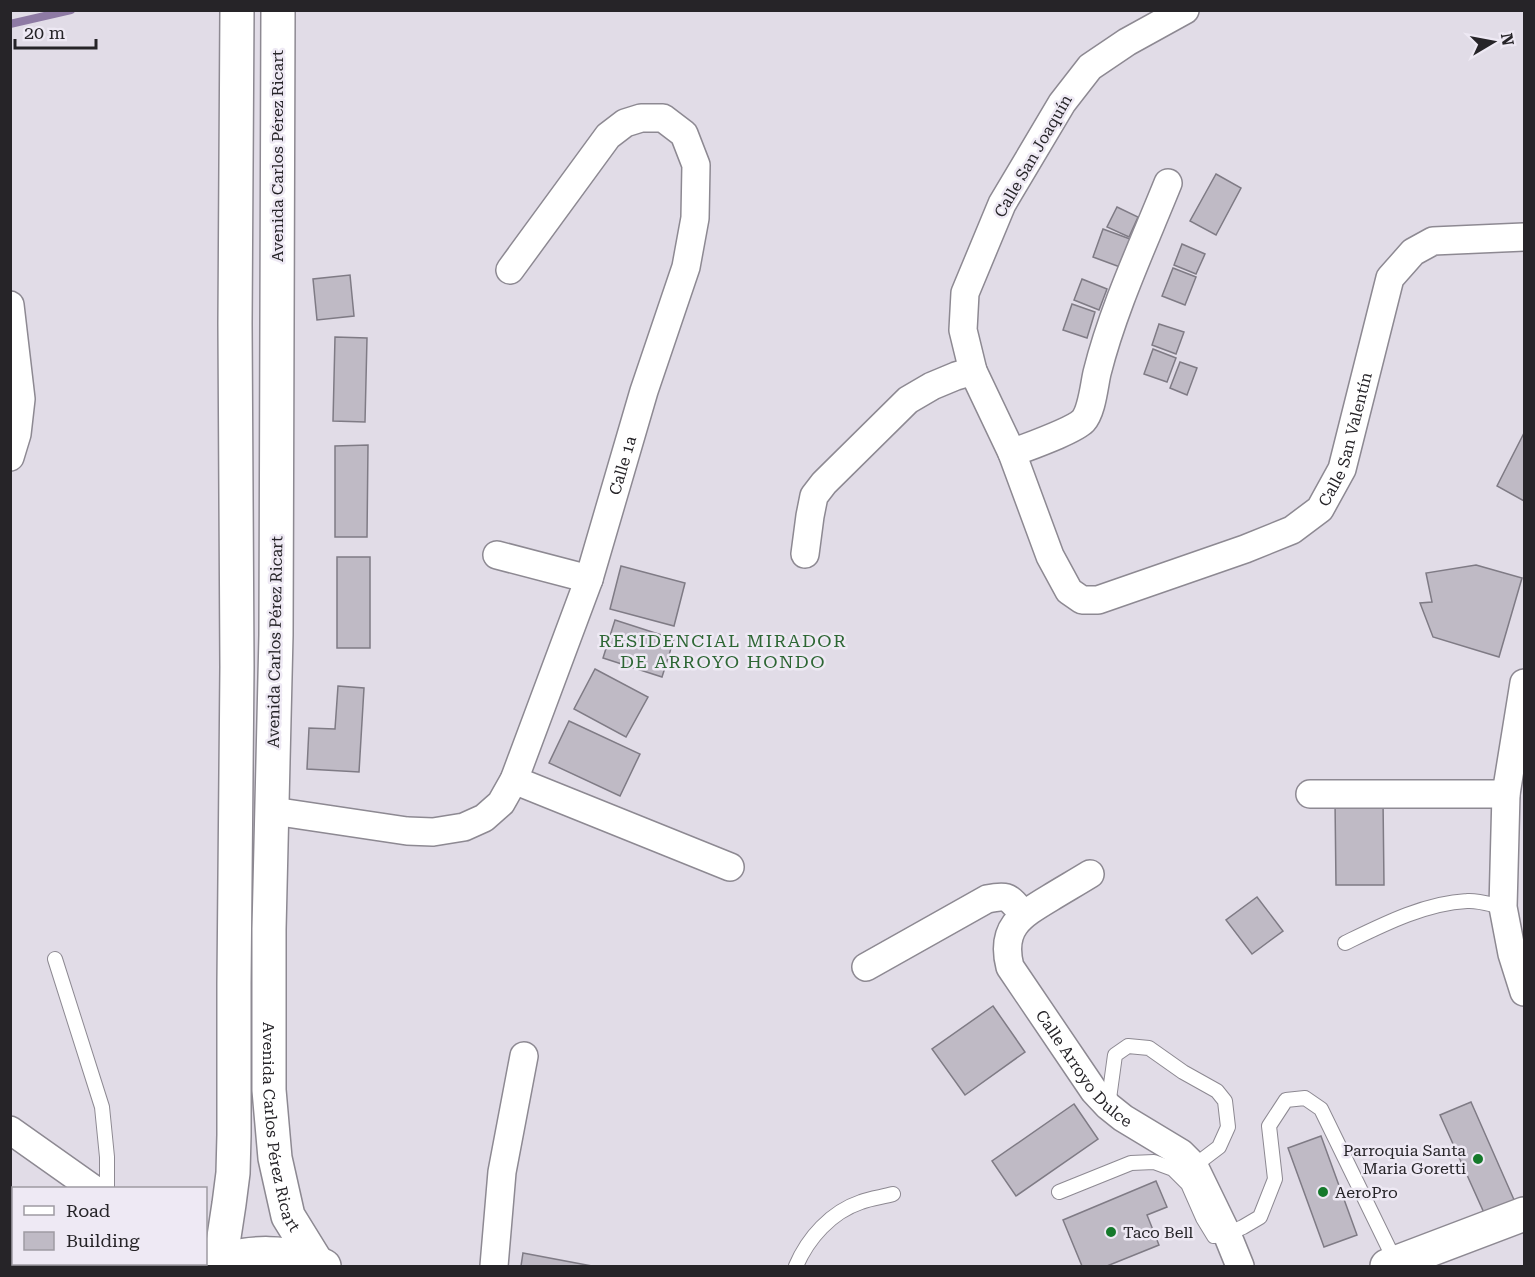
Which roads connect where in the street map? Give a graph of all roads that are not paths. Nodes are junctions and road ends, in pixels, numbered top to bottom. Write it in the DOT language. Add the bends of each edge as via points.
graph roads {
  1 [pos="237,10"];
  2 [pos="278,10"];
  3 [pos="1185,10"];
  4 [pos="1167,183"];
  5 [pos="1524,237"];
  6 [pos="510,270"];
  7 [pos="10,305"];
  8 [pos="973,371"];
  9 [pos="1012,453"];
  10 [pos="10,457"];
  11 [pos="806,554"];
  12 [pos="497,555"];
  13 [pos="1050,556"];
  14 [pos="589,579"];
  15 [pos="1524,683"];
  16 [pos="514,780"];
  17 [pos="1310,794"];
  18 [pos="1506,794"];
  19 [pos="273,811"];
  20 [pos="730,867"];
  21 [pos="1090,874"];
  22 [pos="1503,907"];
  23 [pos="1024,914"];
  24 [pos="1345,943"];
  25 [pos="55,959"];
  26 [pos="866,967"];
  27 [pos="1524,992"];
  28 [pos="525,1056"];
  29 [pos="1108,1106"];
  30 [pos="10,1130"];
  31 [pos="1194,1166"];
  32 [pos="91,1187"];
  33 [pos="107,1187"];
  34 [pos="1059,1192"];
  35 [pos="893,1194"];
  36 [pos="1523,1219"];
  37 [pos="1227,1234"];
  38 [pos="208,1265"];
  39 [pos="321,1265"];
  40 [pos="1391,1265"];
  41 [pos="494,1266"];
  42 [pos="796,1266"];
  43 [pos="1240,1266"];
  1 -- 38 [label="main road" via="234,1135 233,1173"];
  2 -- 19 [label="main road, Avenida Carlos Pérez Ricart"];
  3 -- 8 [label="street, Calle San Joaquín" via="1090,67 1062,103 1002,204 965,293 963,330"];
  4 -- 9 [label="street" via="1110,330 1083,421"];
  5 -- 13 [label="street, Calle San Valentín" via="1433,241 1413,252 1390,278 1342,469 1320,509 1292,530 1098,600 1082,600 1069,591"];
  6 -- 14 [label="street, Calle 1a" via="608,136 625,123 641,118 663,118 684,134 696,165 695,218 686,267 644,391"];
  7 -- 10 [label="street" via="21,399"];
  8 -- 9 [label="street, Calle San Joaquín"];
  8 -- 11 [label="street" via="932,386 908,400 824,483 814,496"];
  9 -- 13 [label="street, Calle San Joaquín"];
  12 -- 14 [label="street"];
  14 -- 16 [label="street, Calle 1a"];
  15 -- 18 [label="street"];
  16 -- 19 [label="street, Calle 1a" via="501,803 484,818 433,832"];
  16 -- 20 [label="street"];
  17 -- 18 [label="street"];
  18 -- 22 [label="street"];
  19 -- 39 [label="main road, Avenida Carlos Pérez Ricart" via="269,1090 275,1158 288,1216"];
  21 -- 23 [label="street, Calle Arroyo Dulce"];
  22 -- 24 [label="lane" via="1468,901 1441,905 1391,920"];
  22 -- 27 [label="street"];
  23 -- 26 [label="street" via="1010,899 987,899"];
  23 -- 29 [label="street, Calle Arroyo Dulce" via="1007,943 1010,967"];
  25 -- 33 [label="lane" via="102,1107"];
  28 -- 41 [label="street" via="502,1172"];
  29 -- 31 [label="street, Calle Arroyo Dulce" via="1181,1153"];
  29 -- 31 [label="lane" via="1115,1055 1128,1046 1149,1048 1217,1090 1225,1101 1228,1128 1219,1147"];
  30 -- 32 [label="street"];
  31 -- 37 [label="street, Calle Arroyo Dulce"];
  34 -- 37 [label="lane" via="1131,1164 1154,1162 1173,1169 1188,1184 1214,1236"];
  35 -- 42 [label="lane" via="860,1202 831,1218 801,1254"];
  36 -- 40 [label="main road"];
  37 -- 40 [label="lane" via="1260,1217 1275,1179 1269,1126 1286,1100 1305,1098 1321,1109"];
  37 -- 43 [label="street, Calle Arroyo Dulce"];
  38 -- 39 [label="main road" via="259,1254 286,1255"];
}
